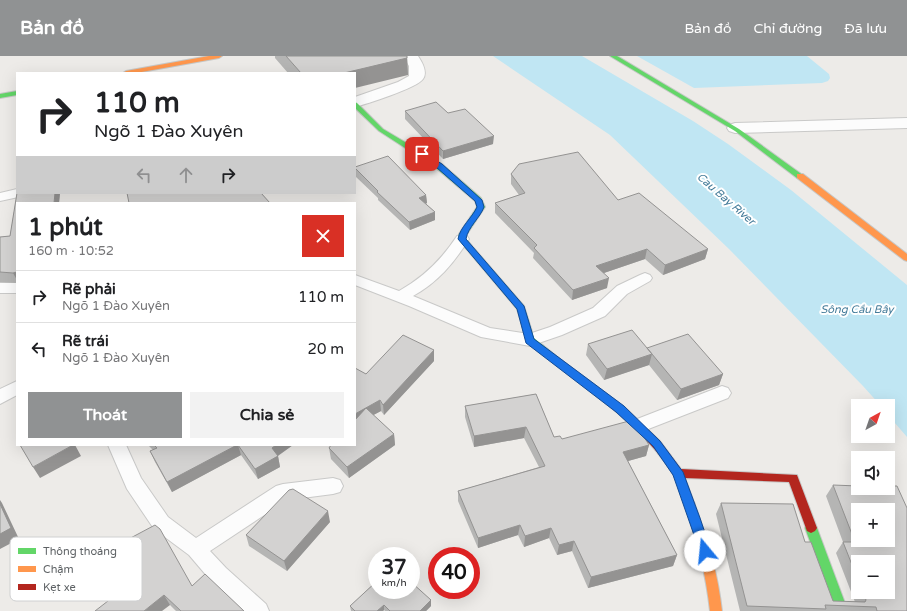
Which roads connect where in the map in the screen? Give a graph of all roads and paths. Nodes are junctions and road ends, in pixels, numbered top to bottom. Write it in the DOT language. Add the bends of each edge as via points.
graph roads {
  1 [pos="219,56"];
  2 [pos="410,56"];
  3 [pos="613,56"];
  4 [pos="131,72"];
  5 [pos="16,93"];
  6 [pos="0,96"];
  7 [pos="356,103"];
  8 [pos="356,104"];
  9 [pos="907,123"];
  10 [pos="735,128"];
  11 [pos="16,193"];
  12 [pos="0,197"];
  13 [pos="462,239"];
  14 [pos="907,258"];
  15 [pos="645,278"];
  16 [pos="356,280"];
  17 [pos="0,288"];
  18 [pos="16,288"];
  19 [pos="400,297"];
  20 [pos="530,340"];
  21 [pos="16,388"];
  22 [pos="722,393"];
  23 [pos="0,397"];
  24 [pos="638,426"];
  25 [pos="117,446"];
  26 [pos="678,472"];
  27 [pos="333,486"];
  28 [pos="196,549"];
  29 [pos="258,611"];
  30 [pos="716,611"];
  31 [pos="842,611"];
  1 -- 4 [label="street"];
  2 -- 7 [label="street" via="418,68 416,78"];
  3 -- 10 [label="street"];
  5 -- 6 [label="street"];
  8 -- 13 [label="street" via="381,130 439,166 478,200 481,207"];
  9 -- 10 [label="street"];
  10 -- 14 [label="street"];
  11 -- 12 [label="lane"];
  13 -- 19 [label="lane" via="433,276"];
  13 -- 20 [label="street" via="521,308"];
  15 -- 20 [label="lane" via="622,290 599,312"];
  16 -- 19 [label="lane"];
  17 -- 18 [label="lane"];
  19 -- 20 [label="lane" via="487,333"];
  20 -- 24 [label="street" via="620,409"];
  21 -- 23 [label="lane"];
  22 -- 24 [label="lane"];
  24 -- 26 [label="street"];
  25 -- 28 [label="lane" via="134,483 161,523"];
  26 -- 30 [label="street" via="705,551 714,586"];
  26 -- 31 [label="street" via="793,478"];
  27 -- 28 [label="lane" via="283,492"];
  28 -- 29 [label="lane" via="219,575"];
}
